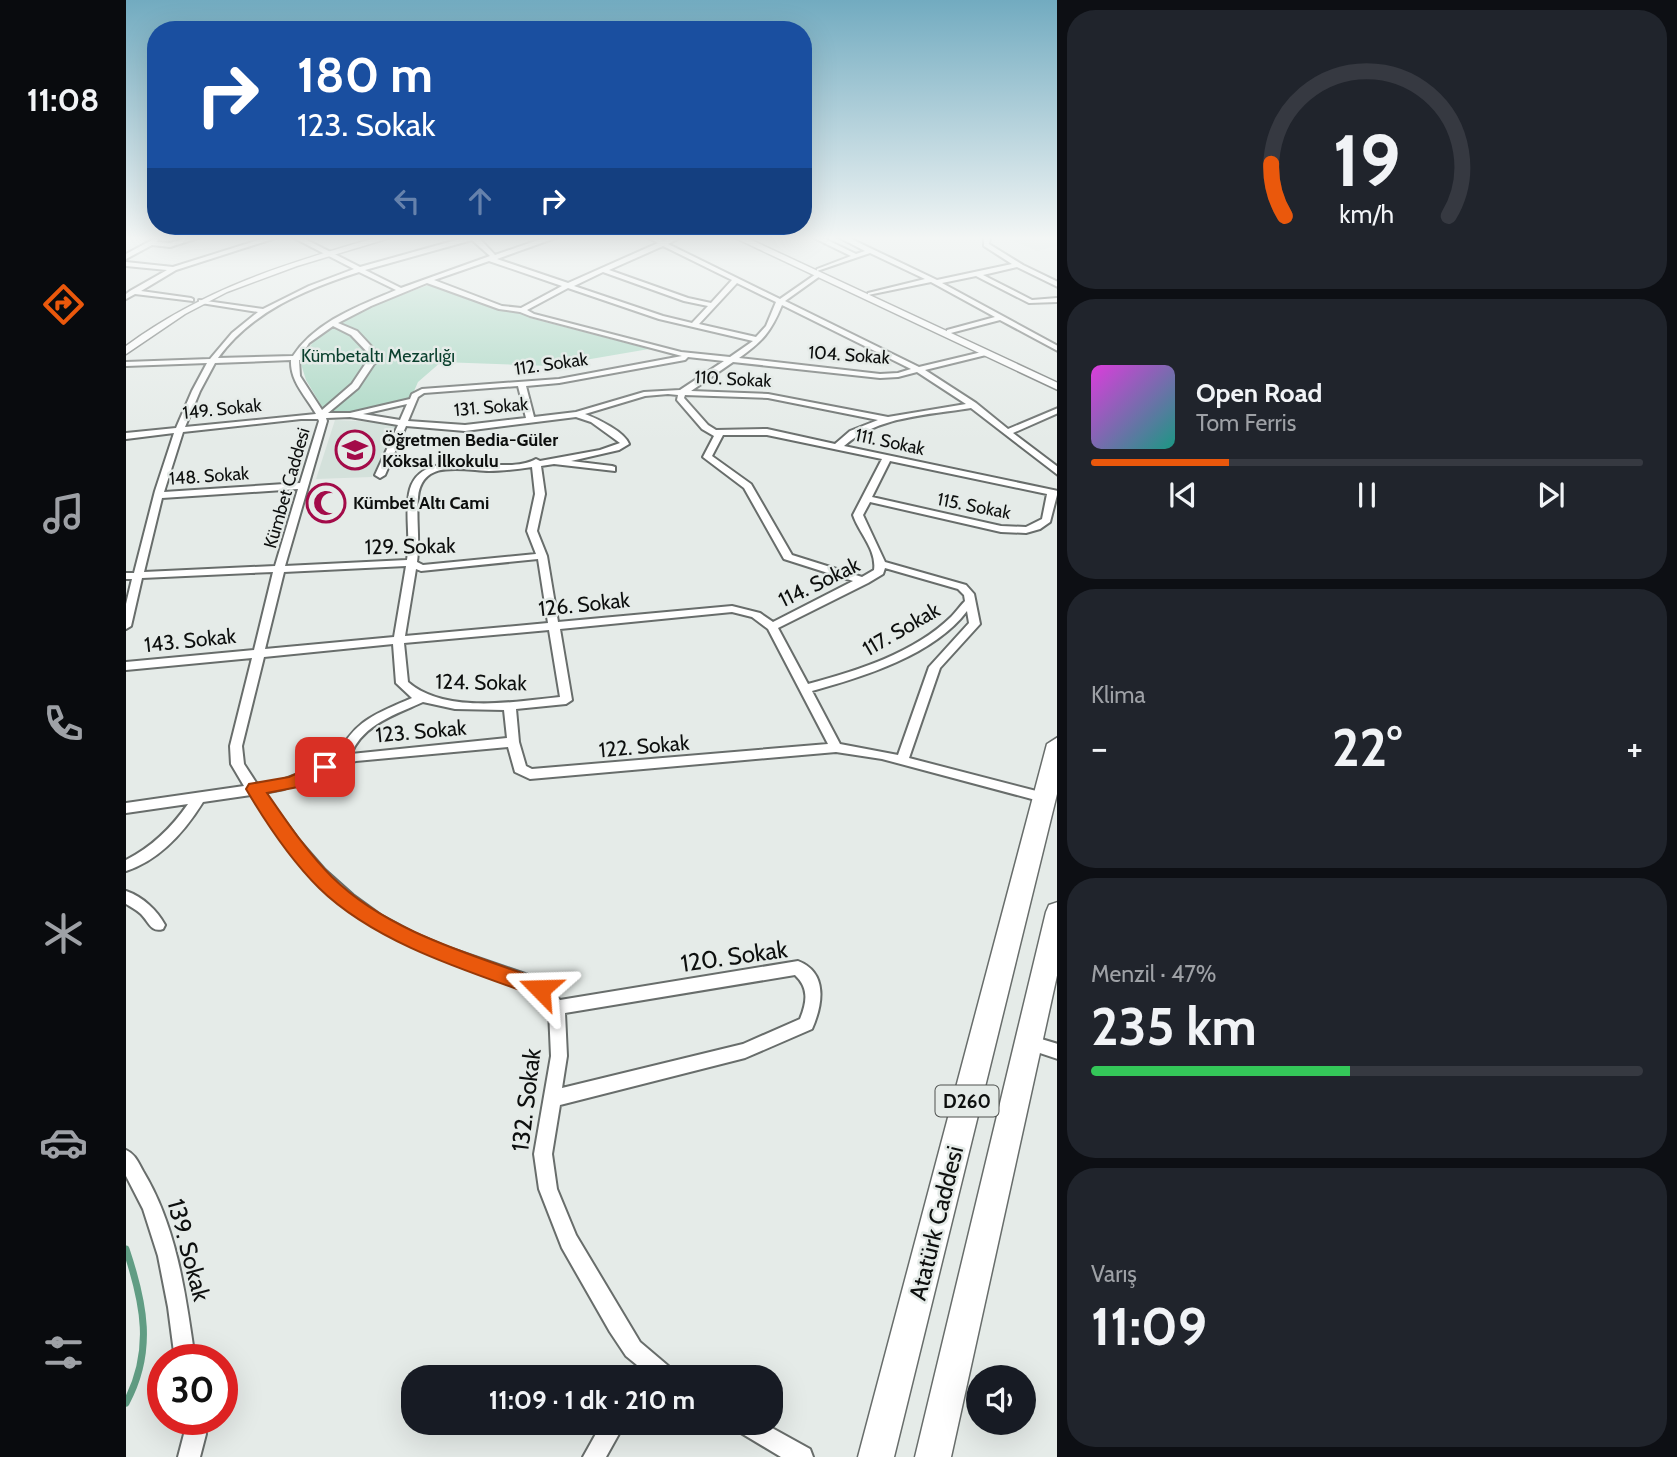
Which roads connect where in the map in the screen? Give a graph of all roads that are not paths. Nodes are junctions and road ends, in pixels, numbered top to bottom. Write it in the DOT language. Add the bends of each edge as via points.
graph roads {
  1 [pos="189,305"];
  2 [pos="190,305"];
  3 [pos="223,305"];
  4 [pos="279,305"];
  5 [pos="370,305"];
  6 [pos="493,305"];
  7 [pos="531,305"];
  8 [pos="621,305"];
  9 [pos="713,305"];
  10 [pos="779,305"];
  11 [pos="786,305"];
  12 [pos="885,305"];
  13 [pos="893,305"];
  14 [pos="977,305"];
  15 [pos="522,310"];
  16 [pos="264,311"];
  17 [pos="1000,318"];
  18 [pos="334,324"];
  19 [pos="694,326"];
  20 [pos="950,332"];
  21 [pos="759,340"];
  22 [pos="126,343"];
  23 [pos="1057,348"];
  24 [pos="126,351"];
  25 [pos="983,353"];
  26 [pos="696,356"];
  27 [pos="295,358"];
  28 [pos="731,360"];
  29 [pos="212,362"];
  30 [pos="371,362"];
  31 [pos="126,364"];
  32 [pos="919,370"];
  33 [pos="1057,384"];
  34 [pos="1057,384"];
  35 [pos="522,385"];
  36 [pos="683,392"];
  37 [pos="414,400"];
  38 [pos="973,405"];
  39 [pos="1057,410"];
  40 [pos="577,414"];
  41 [pos="321,415"];
  42 [pos="350,415"];
  43 [pos="888,419"];
  44 [pos="531,420"];
  45 [pos="405,422"];
  46 [pos="181,430"];
  47 [pos="716,432"];
  48 [pos="1008,432"];
  49 [pos="126,436"];
  50 [pos="837,447"];
  51 [pos="887,458"];
  52 [pos="548,460"];
  53 [pos="536,462"];
  54 [pos="612,469"];
  55 [pos="1057,471"];
  56 [pos="380,475"];
  57 [pos="302,486"];
  58 [pos="1055,493"];
  59 [pos="160,495"];
  60 [pos="866,498"];
  61 [pos="542,556"];
  62 [pos="412,563"];
  63 [pos="882,564"];
  64 [pos="279,570"];
  65 [pos="126,576"];
  66 [pos="138,576"];
  67 [pos="864,581"];
  68 [pos="968,603"];
  69 [pos="126,626"];
  70 [pos="556,626"];
  71 [pos="772,627"];
  72 [pos="399,641"];
  73 [pos="259,653"];
  74 [pos="126,666"];
  75 [pos="806,689"];
  76 [pos="420,699"];
  77 [pos="510,705"];
  78 [pos="513,742"];
  79 [pos="836,748"];
  80 [pos="1057,748"];
  81 [pos="343,760"];
  82 [pos="902,760"];
  83 [pos="255,789"];
  84 [pos="200,796"];
  85 [pos="1043,797"];
  86 [pos="126,807"];
  87 [pos="126,866"];
  88 [pos="126,897"];
  89 [pos="1057,916"];
  90 [pos="158,925"];
  91 [pos="557,1007"];
  92 [pos="1027,1042"];
  93 [pos="1057,1052"];
  94 [pos="551,1099"];
  95 [pos="126,1159"];
  96 [pos="182,1344"];
  97 [pos="642,1365"];
  98 [pos="195,1435"];
  99 [pos="607,1435"];
  100 [pos="764,1435"];
  101 [pos="189,1457"];
  102 [pos="594,1457"];
  103 [pos="802,1457"];
  104 [pos="876,1457"];
  105 [pos="933,1457"];
  1 -- 22 [label="main road"];
  2 -- 24 [label="main road"];
  3 -- 16 [label="street"];
  4 -- 16 [label="street"];
  5 -- 27 [label="street" via="325,325 308,337"];
  6 -- 15 [label="street, 104. Sokak"];
  7 -- 15 [label="street"];
  8 -- 19 [label="street"];
  9 -- 19 [label="street"];
  10 -- 21 [label="street"];
  11 -- 32 [label="street"];
  12 -- 25 [label="main road"];
  13 -- 20 [label="main road"];
  14 -- 17 [label="street"];
  15 -- 26 [label="street, 104. Sokak"];
  16 -- 29 [label="street"];
  17 -- 20 [label="street"];
  17 -- 23 [label="street"];
  18 -- 30 [label="street" via="354,333 378,358"];
  19 -- 21 [label="street"];
  20 -- 34 [label="main road"];
  21 -- 28 [label="street"];
  25 -- 32 [label="street, 104. Sokak"];
  25 -- 33 [label="main road"];
  26 -- 28 [label="street, 104. Sokak"];
  26 -- 35 [label="street, 112. Sokak"];
  27 -- 29 [label="street"];
  27 -- 30 [label="street"];
  27 -- 41 [label="street, Kümbet Caddesi" via="301,386"];
  28 -- 32 [label="street, 104. Sokak" via="880,376"];
  28 -- 36 [label="street"];
  29 -- 31 [label="street"];
  29 -- 46 [label="street" via="193,395"];
  30 -- 41 [label="street" via="355,386"];
  32 -- 38 [label="street"];
  35 -- 37 [label="street, 112. Sokak" via="428,390"];
  35 -- 44 [label="street"];
  36 -- 40 [label="street, 110. Sokak" via="644,394"];
  36 -- 43 [label="street, 110. Sokak" via="781,398"];
  36 -- 47 [label="street" via="680,398 705,427"];
  37 -- 42 [label="street, 112. Sokak"];
  37 -- 45 [label="street"];
  38 -- 43 [label="street, 110. Sokak"];
  38 -- 48 [label="street"];
  39 -- 48 [label="street"];
  40 -- 44 [label="street, 131. Sokak"];
  40 -- 52 [label="street, 129. Sokak" via="605,426 625,443 616,449"];
  41 -- 42 [label="street, 112. Sokak"];
  41 -- 46 [label="street, 149. Sokak"];
  41 -- 57 [label="street, Kümbet Caddesi"];
  42 -- 45 [label="street, 131. Sokak"];
  43 -- 50 [label="street, 110. Sokak" via="853,433"];
  44 -- 45 [label="street, 131. Sokak" via="465,428"];
  45 -- 56 [label="street"];
  46 -- 49 [label="street, 149. Sokak"];
  46 -- 59 [label="street"];
  47 -- 50 [label="street, 111. Sokak" via="768,432"];
  47 -- 67 [label="street" via="719,438 707,457 748,486 788,558"];
  48 -- 55 [label="street"];
  50 -- 51 [label="street, 111. Sokak"];
  51 -- 58 [label="street, 111. Sokak"];
  51 -- 60 [label="street, 114. Sokak"];
  52 -- 53 [label="street, 129. Sokak"];
  52 -- 54 [label="street"];
  53 -- 61 [label="street" via="540,494 532,531"];
  53 -- 62 [label="street, 129. Sokak" via="501,468 447,467 424,474 416,483"];
  57 -- 59 [label="street, 148. Sokak"];
  57 -- 64 [label="street, Kümbet Caddesi"];
  58 -- 60 [label="street, 115. Sokak" via="1047,520 1024,531"];
  59 -- 66 [label="street"];
  60 -- 63 [label="street, 114. Sokak" via="858,515"];
  61 -- 62 [label="street, 129. Sokak" via="421,568"];
  61 -- 70 [label="street"];
  62 -- 64 [label="street, 129. Sokak"];
  62 -- 72 [label="street, 124. Sokak"];
  63 -- 67 [label="street, 114. Sokak" via="876,575"];
  63 -- 68 [label="street" via="962,587 969,594"];
  64 -- 66 [label="street, 129. Sokak"];
  64 -- 73 [label="street, Kümbet Caddesi"];
  65 -- 66 [label="street, 129. Sokak"];
  66 -- 69 [label="street"];
  67 -- 71 [label="street, 114. Sokak"];
  68 -- 75 [label="street, 117. Sokak" via="960,616 892,660 850,678"];
  68 -- 82 [label="street" via="974,629 946,651 935,667"];
  70 -- 71 [label="street, 126. Sokak" via="732,609 757,615"];
  70 -- 72 [label="street, 126. Sokak"];
  70 -- 77 [label="street, 124. Sokak" via="566,700"];
  71 -- 75 [label="street"];
  72 -- 73 [label="street, 126. Sokak"];
  72 -- 76 [label="street, 124. Sokak" via="402,683"];
  73 -- 74 [label="street, 143. Sokak"];
  73 -- 83 [label="street, Kümbet Caddesi" via="235,760 240,775"];
  75 -- 79 [label="street"];
  76 -- 77 [label="street, 124. Sokak"];
  76 -- 81 [label="street" via="357,730"];
  77 -- 78 [label="street, 122. Sokak"];
  78 -- 79 [label="street, 122. Sokak" via="520,769 541,775"];
  78 -- 81 [label="street, 123. Sokak"];
  79 -- 82 [label="street"];
  80 -- 85 [label="highway, Atatürk Caddesi / D260"];
  81 -- 83 [label="street, 123. Sokak" via="292,782"];
  82 -- 85 [label="street"];
  83 -- 84 [label="street, 123. Sokak"];
  83 -- 91 [label="street" via="301,855 351,903 425,946 533,985"];
  84 -- 86 [label="street, 123. Sokak"];
  84 -- 87 [label="street" via="168,837"];
  85 -- 104 [label="highway, Atatürk Caddesi / D260"];
  88 -- 90 [label="street"];
  89 -- 92 [label="highway, D260"];
  91 -- 94 [label="street, 132. Sokak" via="559,1056"];
  91 -- 94 [label="street, 120. Sokak" via="798,968 813,984 816,999 806,1024 745,1051"];
  92 -- 93 [label="street"];
  92 -- 105 [label="highway, D260"];
  94 -- 97 [label="street, 132. Sokak" via="543,1154 553,1201 569,1241"];
  95 -- 96 [label="street, 139. Sokak" via="145,1188 164,1238"];
  98 -- 101 [label="street"];
  99 -- 102 [label="street"];
  100 -- 103 [label="street"];
}
